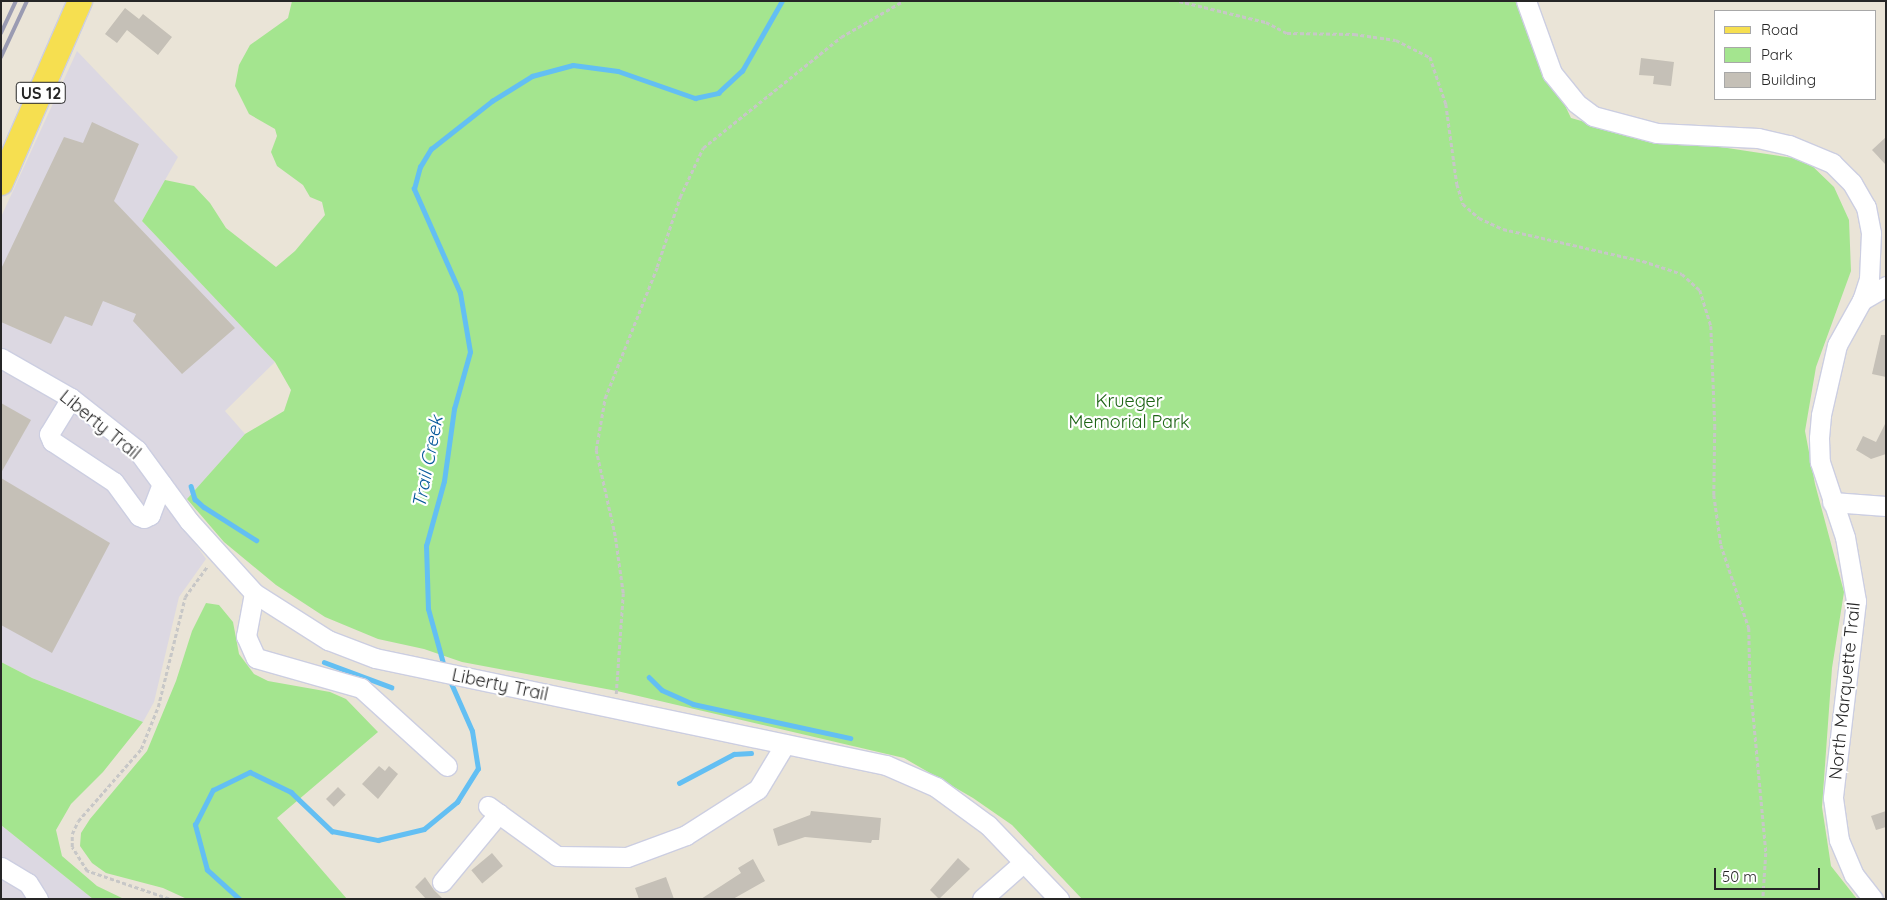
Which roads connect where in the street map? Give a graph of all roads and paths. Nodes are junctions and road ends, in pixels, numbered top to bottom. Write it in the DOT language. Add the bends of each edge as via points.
graph roads {
  1 [pos="80,1"];
  2 [pos="903,1"];
  3 [pos="1179,1"];
  4 [pos="1526,1"];
  5 [pos="1,183"];
  6 [pos="1886,286"];
  7 [pos="1862,300"];
  8 [pos="1,358"];
  9 [pos="71,398"];
  10 [pos="162,484"];
  11 [pos="1832,502"];
  12 [pos="1886,506"];
  13 [pos="217,554"];
  14 [pos="254,592"];
  15 [pos="616,710"];
  16 [pos="785,744"];
  17 [pos="447,766"];
  18 [pos="1024,862"];
  19 [pos="1,867"];
  20 [pos="442,882"];
  21 [pos="38,899"];
  22 [pos="169,899"];
  23 [pos="982,899"];
  24 [pos="1058,899"];
  25 [pos="1764,899"];
  26 [pos="1873,899"];
  1 -- 5 [label="main road, US 12"];
  2 -- 15 [label="path" via="841,37 703,148 680,197 657,267 605,398 596,450 615,536 623,593"];
  3 -- 25 [label="path" via="1266,22 1287,33 1354,34 1396,40 1430,56 1446,104 1459,191 1463,204 1479,218 1503,229 1643,261 1682,274 1700,290 1711,326 1714,495 1721,545 1749,628 1750,679 1766,853"];
  4 -- 7 [label="street, North Marquette Trail" via="1552,73 1576,103 1593,116 1657,133 1758,138 1824,158 1843,172 1860,194 1870,220 1871,259"];
  6 -- 7 [label="street"];
  7 -- 11 [label="street, North Marquette Trail" via="1837,345 1820,415 1820,462"];
  8 -- 9 [label="street, Liberty Trail"];
  9 -- 10 [label="street, Liberty Trail" via="137,450"];
  9 -- 10 [label="street" via="49,434 52,441 114,482 139,516 144,518 150,515"];
  10 -- 13 [label="street, Liberty Trail"];
  11 -- 12 [label="street"];
  11 -- 26 [label="street, North Marquette Trail" via="1845,537 1856,601 1833,798 1839,840 1854,875"];
  13 -- 14 [label="street, Liberty Trail"];
  13 -- 22 [label="path" via="185,597 158,707 141,749 78,821 72,834 72,847 87,871"];
  14 -- 15 [label="street, Liberty Trail" via="328,640 375,658"];
  14 -- 17 [label="street" via="246,636 256,658 361,688"];
  15 -- 16 [label="street, Liberty Trail"];
  16 -- 18 [label="street, Liberty Trail" via="886,764 936,787 988,825"];
  16 -- 20 [label="street" via="758,789 686,835 627,857 557,856 494,809"];
  18 -- 23 [label="street"];
  18 -- 24 [label="street, Liberty Trail"];
  19 -- 21 [label="street" via="28,883"];
}
